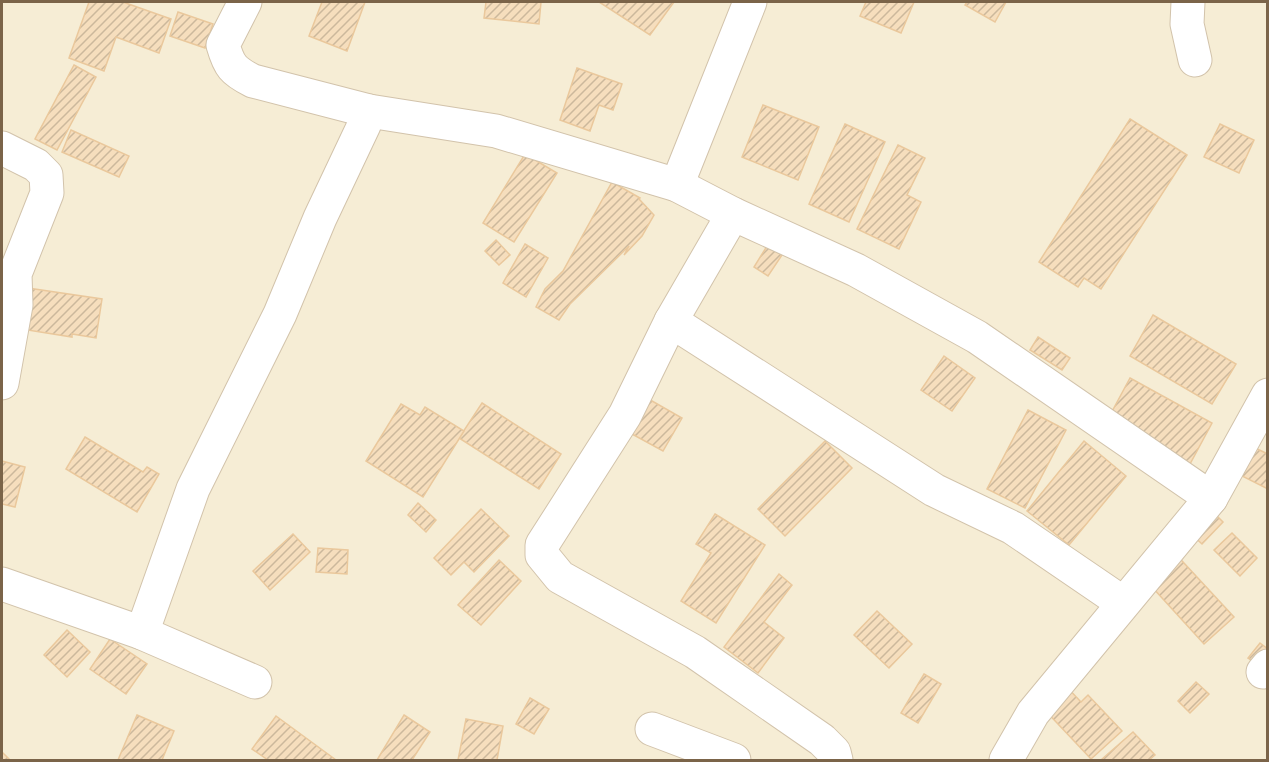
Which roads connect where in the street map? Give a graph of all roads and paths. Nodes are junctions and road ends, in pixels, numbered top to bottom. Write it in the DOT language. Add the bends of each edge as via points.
graph roads {
  1 [pos="245,2"];
  2 [pos="750,2"];
  3 [pos="1188,2"];
  4 [pos="1195,60"];
  5 [pos="369,111"];
  6 [pos="2,148"];
  7 [pos="677,185"];
  8 [pos="733,214"];
  9 [pos="671,321"];
  10 [pos="2,383"];
  11 [pos="1268,396"];
  12 [pos="1211,498"];
  13 [pos="2,584"];
  14 [pos="1123,603"];
  15 [pos="142,633"];
  16 [pos="255,682"];
  17 [pos="652,729"];
  18 [pos="734,760"];
  19 [pos="836,760"];
  20 [pos="1006,760"];
  1 -- 5 [label="street" via="223,45 236,72 253,81"];
  2 -- 7 [label="street"];
  3 -- 4 [label="street" via="1186,24"];
  5 -- 7 [label="street" via="496,131"];
  5 -- 15 [label="street" via="280,314 193,489"];
  6 -- 10 [label="street" via="36,165 46,175 47,194 15,274 16,304"];
  7 -- 8 [label="street"];
  8 -- 9 [label="street"];
  8 -- 12 [label="street" via="856,270 977,337"];
  9 -- 14 [label="street" via="934,490 1013,528"];
  9 -- 19 [label="street" via="625,415 542,545 542,555 560,577 695,652 813,733 834,753"];
  11 -- 12 [label="street"];
  12 -- 14 [label="street"];
  13 -- 15 [label="street"];
  14 -- 20 [label="street" via="1033,714"];
  15 -- 16 [label="street"];
  17 -- 18 [label="street"];
}
